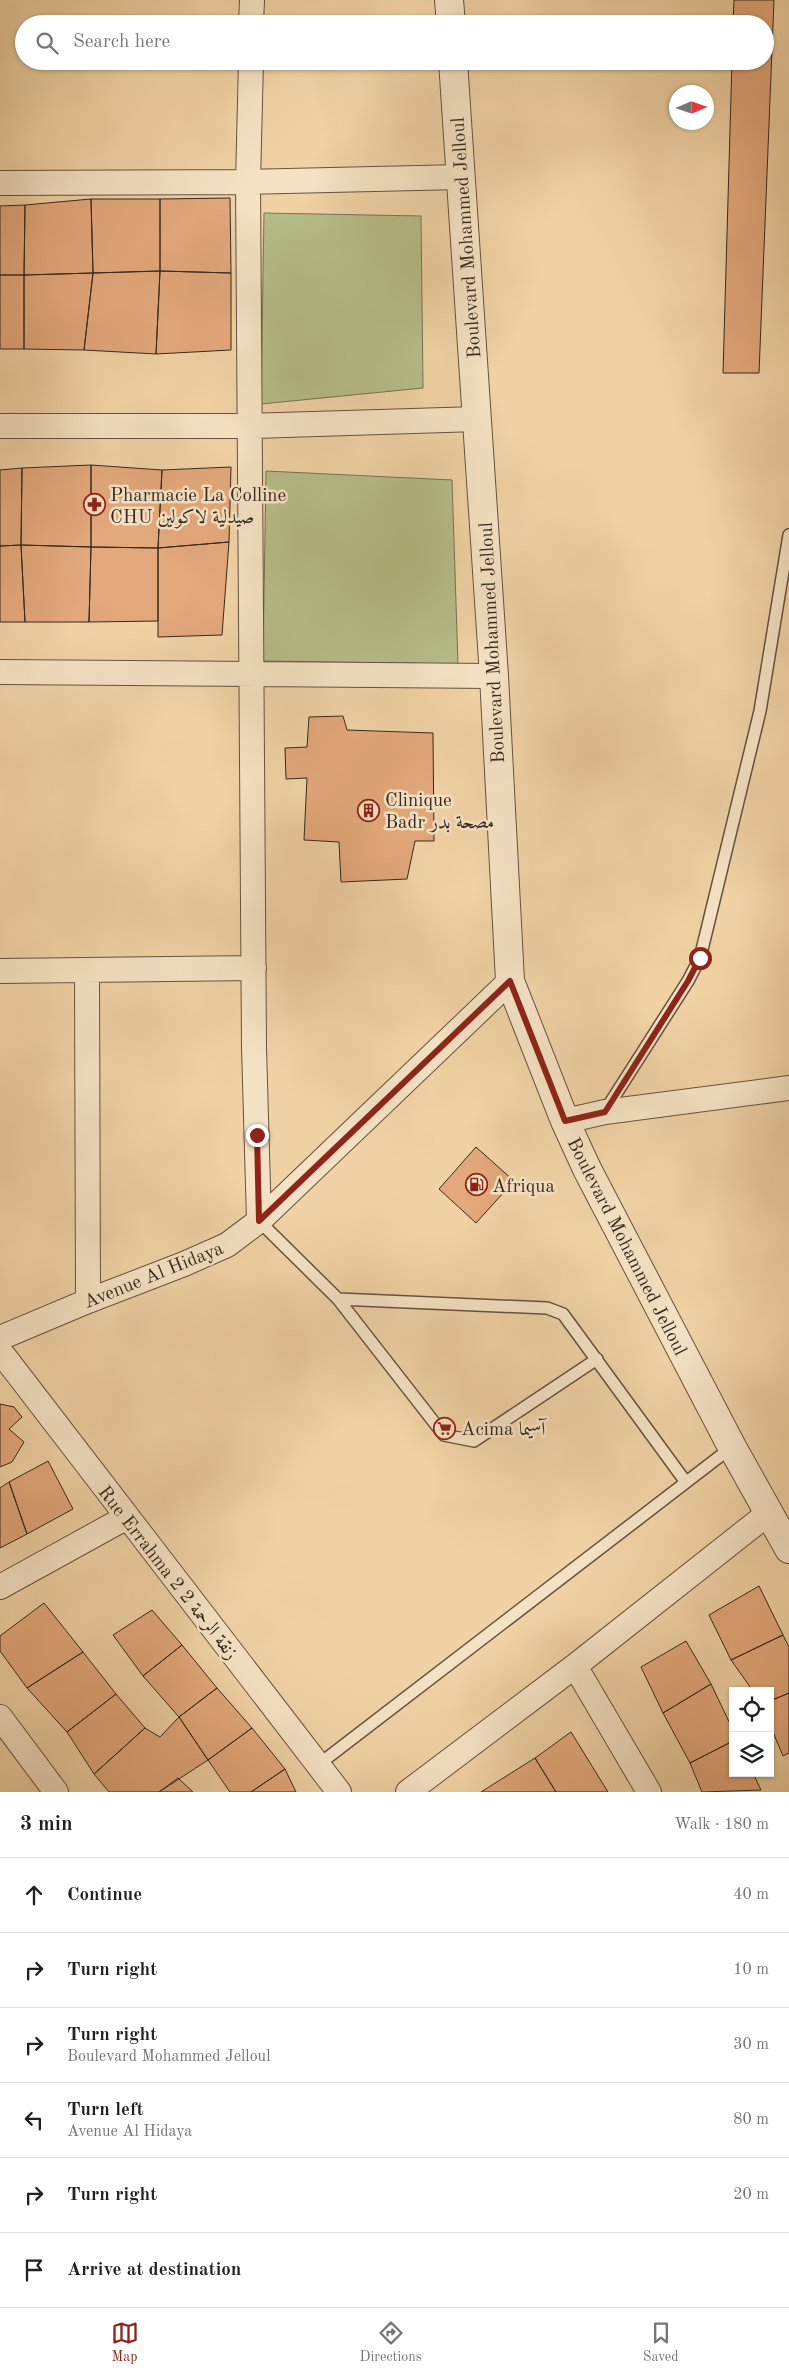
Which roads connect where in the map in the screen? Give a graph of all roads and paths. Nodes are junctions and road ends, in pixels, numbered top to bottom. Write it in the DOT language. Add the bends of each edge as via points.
graph roads {
  1 [pos="252,0"];
  2 [pos="449,0"];
  3 [pos="251,15"];
  4 [pos="450,15"];
  5 [pos="250,70"];
  6 [pos="454,70"];
  7 [pos="460,177"];
  8 [pos="248,182"];
  9 [pos="0,183"];
  10 [pos="478,420"];
  11 [pos="0,426"];
  12 [pos="250,426"];
  13 [pos="789,534"];
  14 [pos="0,672"];
  15 [pos="253,673"];
  16 [pos="494,676"];
  17 [pos="254,968"];
  18 [pos="0,971"];
  19 [pos="87,971"];
  20 [pos="510,981"];
  21 [pos="789,1088"];
  22 [pos="605,1112"];
  23 [pos="565,1121"];
  24 [pos="259,1221"];
  25 [pos="338,1299"];
  26 [pos="88,1301"];
  27 [pos="0,1338"];
  28 [pos="0,1351"];
  29 [pos="597,1359"];
  30 [pos="732,1447"];
  31 [pos="685,1481"];
  32 [pos="770,1512"];
  33 [pos="127,1517"];
  34 [pos="789,1549"];
  35 [pos="0,1587"];
  36 [pos="575,1666"];
  37 [pos="0,1717"];
  38 [pos="318,1765"];
  39 [pos="53,1791"];
  40 [pos="338,1792"];
  41 [pos="408,1792"];
  42 [pos="649,1792"];
  1 -- 3 [label="street"];
  2 -- 4 [label="street"];
  5 -- 8 [label="street"];
  6 -- 7 [label="street, Boulevard Mohammed Jelloul"];
  7 -- 8 [label="street"];
  7 -- 10 [label="street, Boulevard Mohammed Jelloul"];
  8 -- 9 [label="street"];
  8 -- 12 [label="street"];
  10 -- 12 [label="street"];
  10 -- 16 [label="street, Boulevard Mohammed Jelloul"];
  11 -- 12 [label="street"];
  12 -- 15 [label="street"];
  13 -- 22 [label="lane" via="760,711 700,958"];
  14 -- 15 [label="street"];
  15 -- 16 [label="street"];
  15 -- 17 [label="street"];
  16 -- 20 [label="street, Boulevard Mohammed Jelloul"];
  17 -- 19 [label="street"];
  17 -- 24 [label="street"];
  18 -- 19 [label="street"];
  19 -- 26 [label="street"];
  20 -- 23 [label="street, Boulevard Mohammed Jelloul"];
  20 -- 24 [label="street, Avenue Al Hidaya"];
  21 -- 22 [label="street"];
  22 -- 23 [label="street"];
  23 -- 30 [label="street, Boulevard Mohammed Jelloul"];
  24 -- 25 [label="lane"];
  24 -- 26 [label="street, Avenue Al Hidaya" via="227,1244"];
  25 -- 29 [label="lane" via="547,1308 563,1314"];
  25 -- 29 [label="lane" via="444,1435 474,1441"];
  26 -- 27 [label="street, Avenue Al Hidaya"];
  28 -- 33 [label="street, Rue Errahma 2 2 زنقة الرحمة"];
  29 -- 31 [label="lane"];
  30 -- 31 [label="lane"];
  30 -- 32 [label="street, Boulevard Mohammed Jelloul"];
  31 -- 38 [label="lane"];
  32 -- 34 [label="street, Boulevard Mohammed Jelloul"];
  32 -- 36 [label="street"];
  33 -- 35 [label="street"];
  33 -- 38 [label="street, Rue Errahma 2 2 زنقة الرحمة"];
  36 -- 41 [label="street"];
  36 -- 42 [label="street"];
  37 -- 39 [label="street"];
  38 -- 40 [label="street, Rue Errahma 2 2 زنقة الرحمة"];
}
